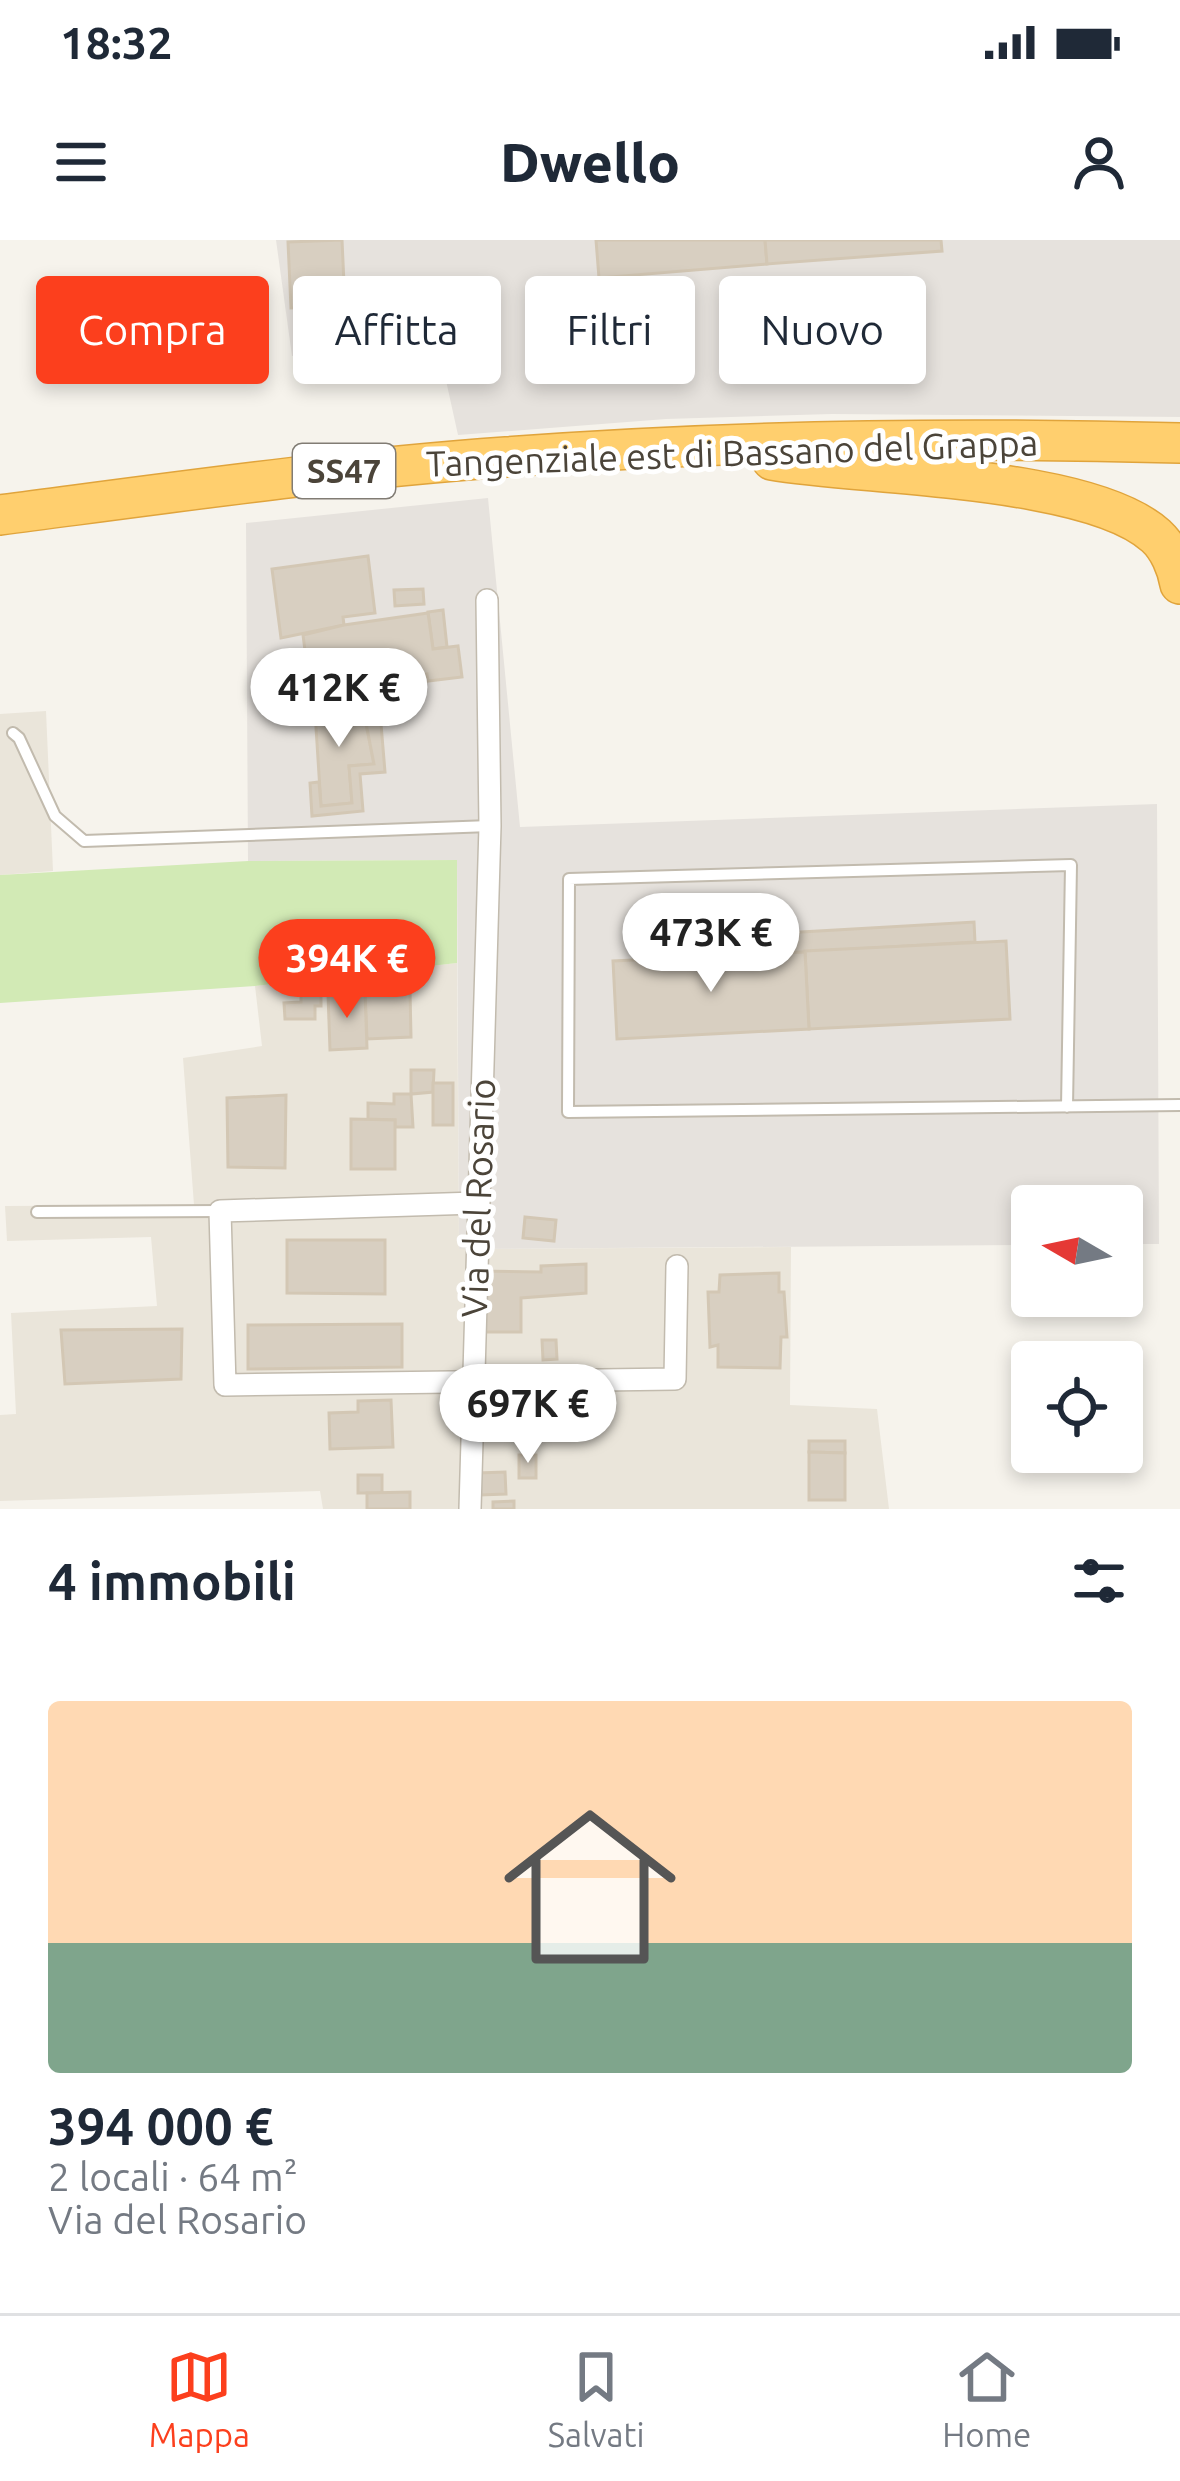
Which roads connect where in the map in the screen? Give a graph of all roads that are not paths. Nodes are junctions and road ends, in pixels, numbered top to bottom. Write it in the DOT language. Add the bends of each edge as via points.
graph roads {
  1 [pos="1180,443"];
  2 [pos="689,447"];
  3 [pos="0,515"];
  4 [pos="1180,584"];
  5 [pos="487,600"];
  6 [pos="13,733"];
  7 [pos="490,826"];
  8 [pos="1180,1105"];
  9 [pos="1067,1107"];
  10 [pos="476,1204"];
  11 [pos="37,1211"];
  12 [pos="220,1211"];
  13 [pos="677,1266"];
  14 [pos="473,1380"];
  15 [pos="470,1509"];
  1 -- 2 [label="highway, Tangenziale est di Bassano del Grappa / SS47"];
  2 -- 3 [label="highway, Tangenziale est di Bassano del Grappa / SS47" via="333,472"];
  2 -- 4 [label="highway" via="1073,499 1156,536"];
  5 -- 7 [label="street, Via del Rosario"];
  6 -- 7 [label="lane" via="56,816 84,841"];
  7 -- 10 [label="street, Via del Rosario"];
  8 -- 9 [label="lane"];
  9 -- 9 [label="lane" via="1071,865 569,879 568,1112"];
  10 -- 12 [label="street"];
  10 -- 14 [label="street, Via del Rosario"];
  11 -- 12 [label="lane"];
  12 -- 14 [label="street" via="225,1385"];
  13 -- 14 [label="street" via="675,1379"];
  14 -- 15 [label="street, Via del Rosario"];
}
